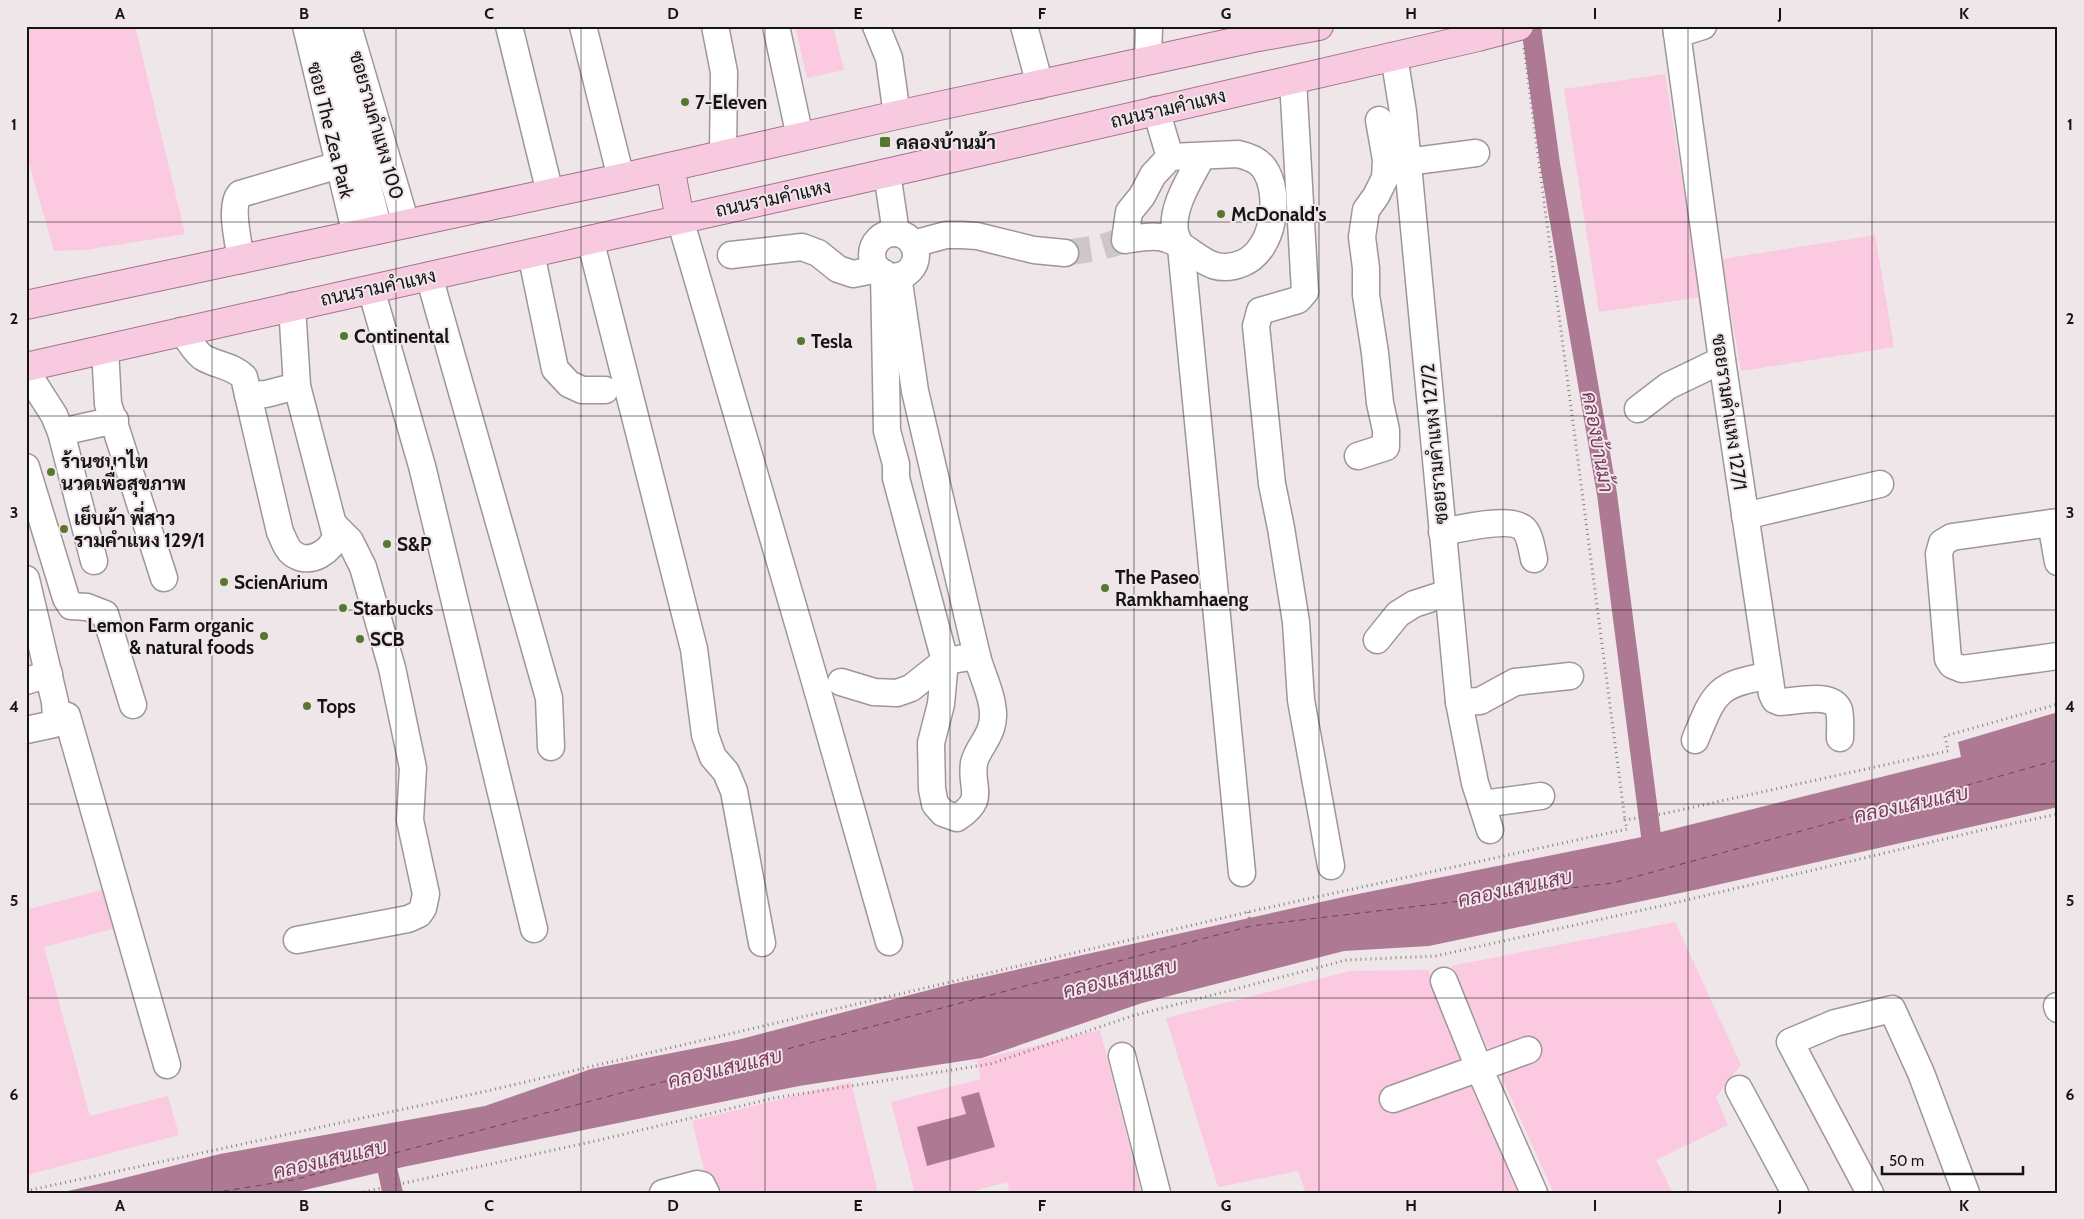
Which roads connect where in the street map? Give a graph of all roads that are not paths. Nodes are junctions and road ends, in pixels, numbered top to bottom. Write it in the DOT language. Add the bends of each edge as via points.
graph roads {
  1 [pos="306,26"];
  2 [pos="328,26"];
  3 [pos="348,26"];
  4 [pos="509,26"];
  5 [pos="583,26"];
  6 [pos="715,26"];
  7 [pos="776,26"];
  8 [pos="876,26"];
  9 [pos="1024,26"];
  10 [pos="1149,26"];
  11 [pos="1319,26"];
  12 [pos="1703,26"];
  13 [pos="1676,30"];
  14 [pos="1252,32"];
  15 [pos="1521,36"];
  16 [pos="1394,56"];
  17 [pos="1148,61"];
  18 [pos="1292,80"];
  19 [pos="1040,85"];
  20 [pos="1156,110"];
  21 [pos="897,114"];
  22 [pos="1379,120"];
  23 [pos="800,137"];
  24 [pos="1476,153"];
  25 [pos="723,155"];
  26 [pos="1202,156"];
  27 [pos="1170,157"];
  28 [pos="1407,162"];
  29 [pos="339,165"];
  30 [pos="670,167"];
  31 [pos="888,173"];
  32 [pos="621,178"];
  33 [pos="550,193"];
  34 [pos="680,219"];
  35 [pos="406,224"];
  36 [pos="368,232"];
  37 [pos="905,238"];
  38 [pos="590,239"];
  39 [pos="1181,247"];
  40 [pos="531,253"];
  41 [pos="1066,253"];
  42 [pos="731,255"];
  43 [pos="240,260"];
  44 [pos="887,273"];
  45 [pos="429,276"];
  46 [pos="370,289"];
  47 [pos="26,305"];
  48 [pos="292,306"];
  49 [pos="181,331"];
  50 [pos="105,349"];
  51 [pos="1722,360"];
  52 [pos="26,367"];
  53 [pos="26,370"];
  54 [pos="297,386"];
  55 [pos="605,390"];
  56 [pos="248,395"];
  57 [pos="1638,409"];
  58 [pos="114,420"];
  59 [pos="61,432"];
  60 [pos="1358,456"];
  61 [pos="26,467"];
  62 [pos="1880,484"];
  63 [pos="1745,516"];
  64 [pos="2054,522"];
  65 [pos="335,526"];
  66 [pos="1442,532"];
  67 [pos="1534,559"];
  68 [pos="94,561"];
  69 [pos="2058,562"];
  70 [pos="164,578"];
  71 [pos="26,579"];
  72 [pos="1448,593"];
  73 [pos="1377,640"];
  74 [pos="977,656"];
  75 [pos="2058,656"];
  76 [pos="946,661"];
  77 [pos="1570,676"];
  78 [pos="1768,676"];
  79 [pos="37,677"];
  80 [pos="841,682"];
  81 [pos="1459,702"];
  82 [pos="133,705"];
  83 [pos="56,712"];
  84 [pos="26,730"];
  85 [pos="1840,738"];
  86 [pos="1695,740"];
  87 [pos="551,747"];
  88 [pos="1541,796"];
  89 [pos="1482,804"];
  90 [pos="1490,830"];
  91 [pos="1331,866"];
  92 [pos="1242,873"];
  93 [pos="534,929"];
  94 [pos="297,940"];
  95 [pos="762,942"];
  96 [pos="889,942"];
  97 [pos="1444,981"];
  98 [pos="1528,1050"];
  99 [pos="1122,1056"];
  100 [pos="167,1065"];
  101 [pos="1479,1068"];
  102 [pos="1739,1089"];
  103 [pos="1393,1099"];
  104 [pos="663,1193"];
  105 [pos="706,1193"];
  106 [pos="1157,1193"];
  107 [pos="1534,1193"];
  108 [pos="1795,1193"];
  109 [pos="1870,1193"];
  110 [pos="1966,1193"];
  1 -- 29 [label="street, ซอย The Zea Park"];
  2 -- 36 [label="street, ซอยรามคำแหง 100"];
  3 -- 35 [label="street, ซอยรามคำแหง 100"];
  4 -- 33 [label="street"];
  5 -- 32 [label="street"];
  6 -- 25 [label="street" via="724,72"];
  7 -- 23 [label="street"];
  8 -- 21 [label="street" via="889,58"];
  9 -- 19 [label="street"];
  10 -- 17 [label="street"];
  11 -- 14 [label="main road"];
  12 -- 13 [label="street"];
  13 -- 51 [label="street, ซอยรามคำแหง 127/1"];
  14 -- 17 [label="main road"];
  15 -- 16 [label="main road, ถนนรามคำแหง" via="1478,37"];
  16 -- 18 [label="main road, ถนนรามคำแหง"];
  16 -- 28 [label="street, ซอยรามคำแหง 127/2"];
  17 -- 19 [label="main road"];
  18 -- 20 [label="main road, ถนนรามคำแหง"];
  18 -- 91 [label="street" via="1305,292 1298,300 1260,311 1256,326 1272,484 1296,622 1302,708"];
  19 -- 21 [label="main road"];
  20 -- 27 [label="street"];
  20 -- 31 [label="main road, ถนนรามคำแหง"];
  21 -- 23 [label="main road"];
  22 -- 60 [label="street" via="1386,160 1384,178 1366,210 1362,237 1366,295 1386,447"];
  23 -- 25 [label="main road"];
  24 -- 28 [label="street"];
  25 -- 30 [label="main road"];
  26 -- 27 [label="street"];
  26 -- 39 [label="street" via="1180,198 1175,217 1175,233"];
  26 -- 39 [label="street" via="1238,154 1248,156 1265,168 1274,208 1270,231 1250,259 1227,267 1211,265"];
  27 -- 39 [label="street" via="1153,175 1129,212 1125,240 1166,238"];
  28 -- 66 [label="street, ซอยรามคำแหง 127/2"];
  29 -- 36 [label="street, ซอย The Zea Park"];
  29 -- 43 [label="street" via="240,194 235,210"];
  30 -- 32 [label="main road"];
  30 -- 34 [label="main road"];
  31 -- 34 [label="main road, ถนนรามคำแหง"];
  31 -- 37 [label="street"];
  32 -- 33 [label="main road"];
  33 -- 35 [label="main road"];
  34 -- 38 [label="main road, ถนนรามคำแหง"];
  34 -- 96 [label="street"];
  35 -- 36 [label="main road"];
  36 -- 43 [label="main road"];
  37 -- 41 [label="street" via="977,236 1034,250"];
  37 -- 44 [label="street" via="916,257 914,264 910,270"];
  37 -- 44 [label="street" via="882,236 874,248 872,255"];
  38 -- 40 [label="main road, ถนนรามคำแหง"];
  38 -- 95 [label="street" via="694,649 704,734 713,757 726,772 734,791"];
  39 -- 92 [label="street"];
  40 -- 45 [label="main road, ถนนรามคำแหง"];
  40 -- 55 [label="street" via="555,369 569,384 582,390"];
  42 -- 44 [label="street" via="802,247 818,253 838,269 853,274"];
  43 -- 47 [label="main road"];
  44 -- 74 [label="street"];
  44 -- 76 [label="street" via="887,431 896,464 896,478"];
  45 -- 46 [label="main road, ถนนรามคำแหง"];
  45 -- 87 [label="street" via="550,698"];
  46 -- 48 [label="main road, ถนนรามคำแหง"];
  46 -- 93 [label="street" via="422,466"];
  48 -- 49 [label="main road, ถนนรามคำแหง"];
  48 -- 54 [label="street"];
  49 -- 50 [label="main road, ถนนรามคำแหง"];
  49 -- 56 [label="street" via="203,358 227,366 244,377"];
  50 -- 52 [label="main road, ถนนรามคำแหง"];
  50 -- 58 [label="street" via="108,404"];
  51 -- 57 [label="street" via="1668,386"];
  51 -- 63 [label="street, ซอยรามคำแหง 127/1"];
  53 -- 59 [label="street"];
  54 -- 56 [label="street"];
  54 -- 65 [label="street"];
  56 -- 65 [label="street" via="280,532 288,548 296,556 311,558 323,554 333,545"];
  58 -- 59 [label="street"];
  58 -- 70 [label="street"];
  59 -- 68 [label="street"];
  61 -- 82 [label="street" via="66,598 71,606 88,606 105,614"];
  62 -- 63 [label="street"];
  63 -- 78 [label="street, ซอยรามคำแหง 127/1"];
  64 -- 69 [label="street"];
  64 -- 75 [label="street" via="1952,537 1942,543 1939,554 1948,659 1952,665 1962,668"];
  65 -- 94 [label="street" via="350,541 363,567 392,668 413,768 410,820 426,900 419,914 408,919"];
  66 -- 67 [label="street" via="1501,523 1517,525 1524,529 1529,539"];
  66 -- 72 [label="street, ซอยรามคำแหง 127/2"];
  71 -- 79 [label="street"];
  72 -- 73 [label="street" via="1414,604 1398,614"];
  72 -- 81 [label="street, ซอยรามคำแหง 127/2"];
  74 -- 76 [label="street"];
  74 -- 76 [label="street" via="991,703 991,728 974,765 974,803 958,818 943,813 935,804 932,789 931,743 941,704"];
  76 -- 80 [label="street" via="911,688 897,693 874,692"];
  77 -- 81 [label="street" via="1515,682 1480,701"];
  78 -- 85 [label="street, ซอยรามคำแหง 127/1" via="1775,700 1821,698 1832,702 1839,710"];
  78 -- 86 [label="street" via="1733,684 1721,691 1710,704"];
  79 -- 83 [label="street"];
  81 -- 89 [label="street, ซอยรามคำแหง 127/2" via="1467,750"];
  83 -- 84 [label="street" via="54,724"];
  83 -- 100 [label="street" via="67,716"];
  88 -- 89 [label="street"];
  89 -- 90 [label="street, ซอยรามคำแหง 127/2"];
  97 -- 101 [label="street"];
  98 -- 101 [label="street"];
  99 -- 106 [label="street"];
  101 -- 103 [label="street"];
  101 -- 107 [label="street"];
  102 -- 108 [label="street"];
  104 -- 105 [label="street" via="697,1184 702,1185"];
  109 -- 110 [label="street" via="1790,1042 1835,1023 1892,1009 1921,1073"];
}
